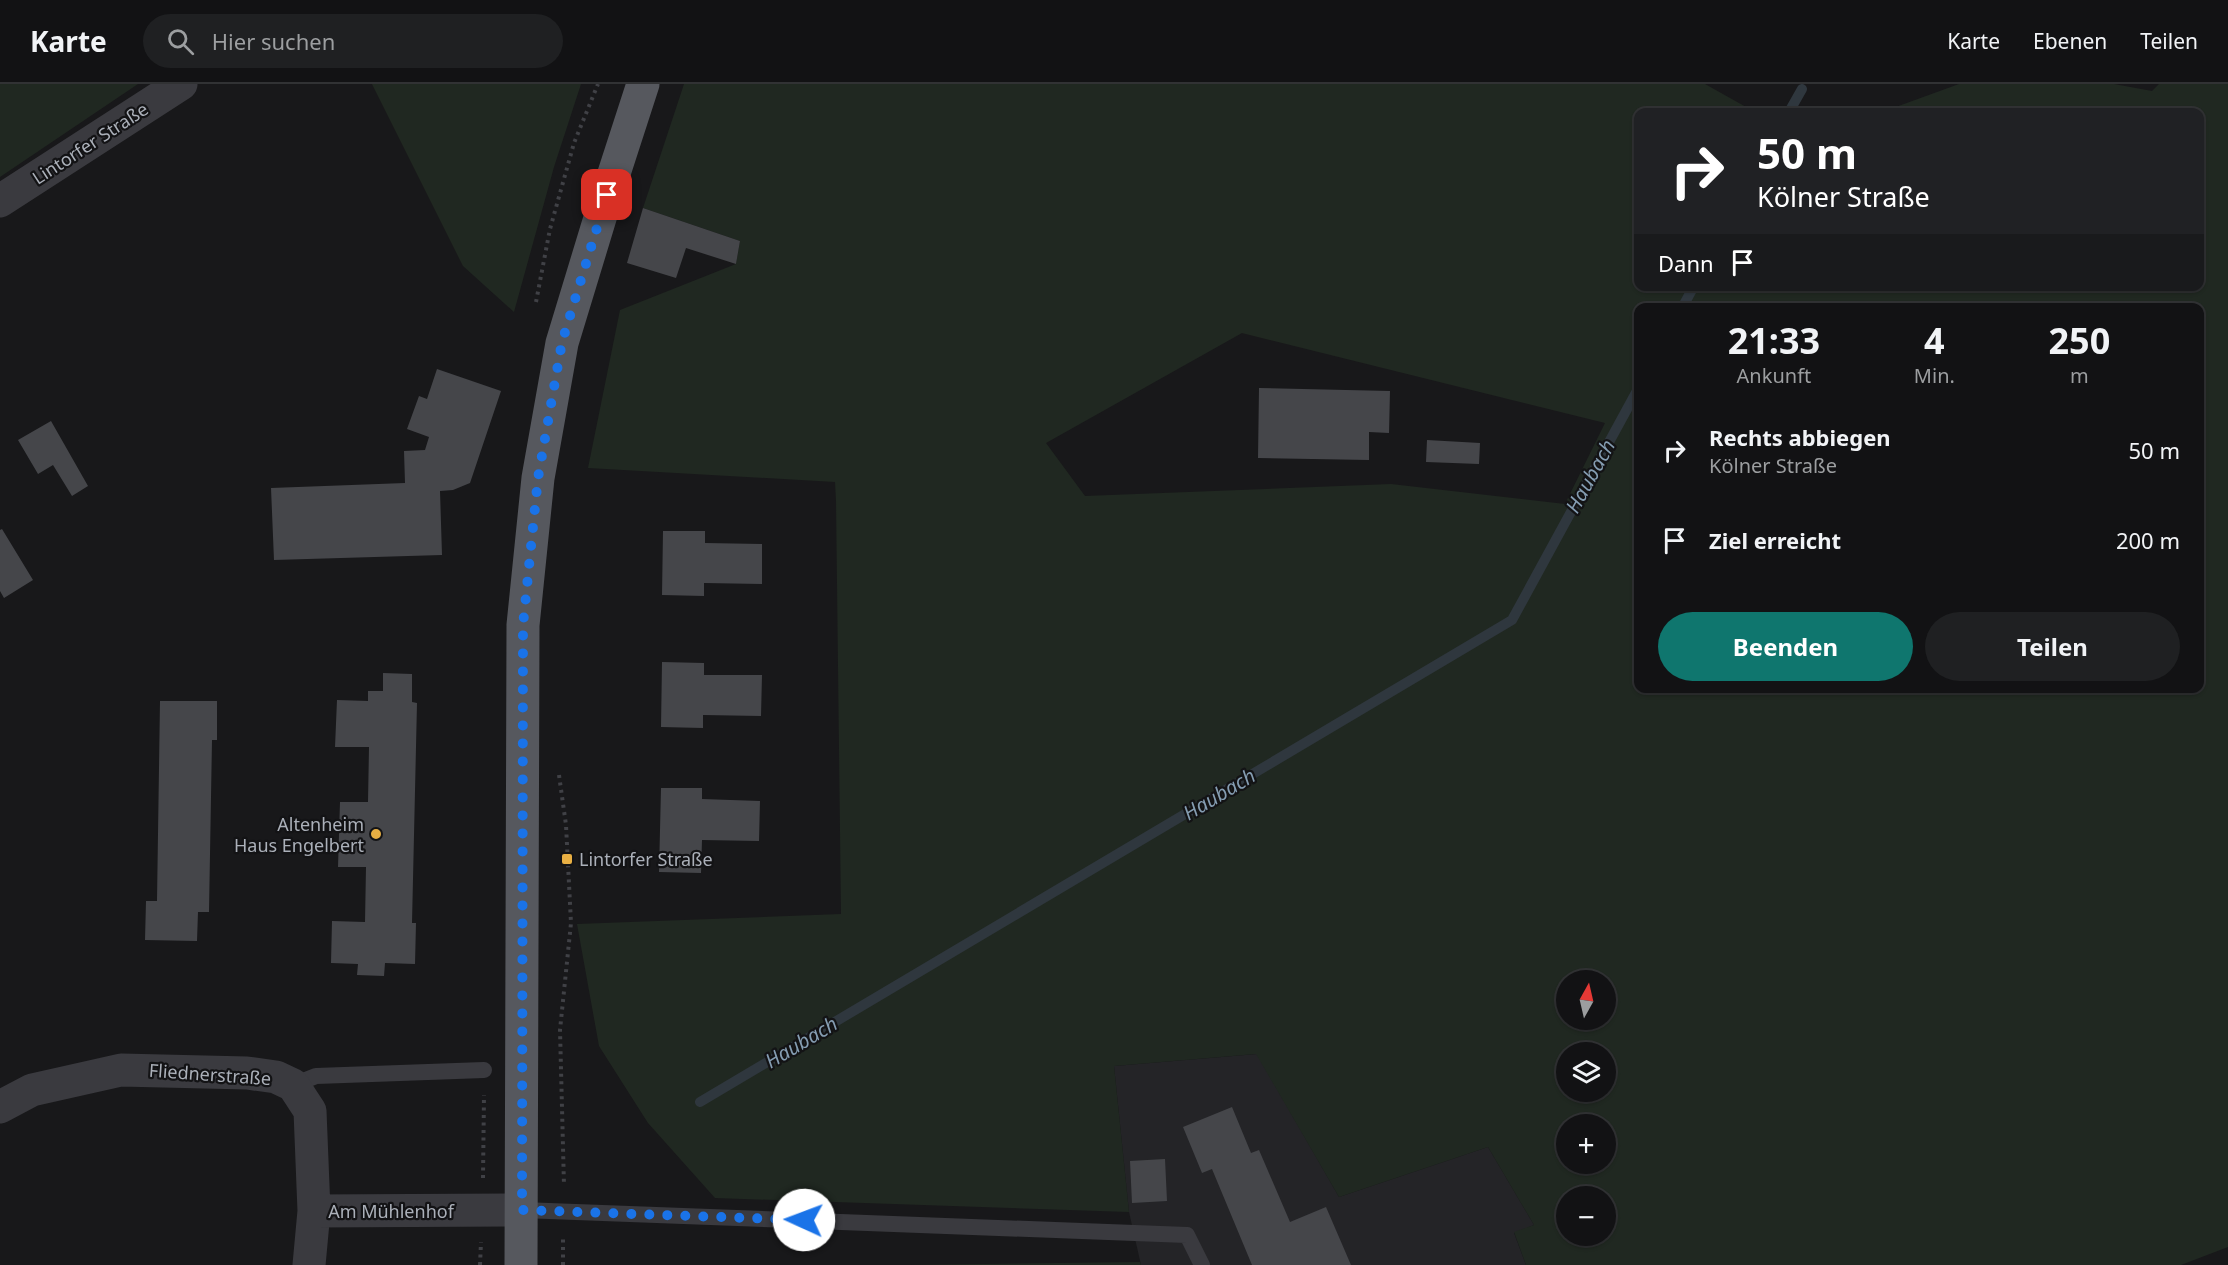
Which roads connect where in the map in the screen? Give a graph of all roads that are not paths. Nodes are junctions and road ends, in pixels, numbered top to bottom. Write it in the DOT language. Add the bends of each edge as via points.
graph roads {
  1 [pos="180,84"];
  2 [pos="643,84"];
  3 [pos="0,201"];
  4 [pos="484,1070"];
  5 [pos="293,1085"];
  6 [pos="0,1107"];
  7 [pos="522,1210"];
  8 [pos="314,1211"];
  9 [pos="309,1265"];
  10 [pos="521,1265"];
  11 [pos="1202,1265"];
  1 -- 3 [label="street, Lintorfer Straße"];
  2 -- 7 [label="main road" via="562,342 538,478 523,625"];
  4 -- 5 [label="lane" via="316,1076"];
  5 -- 6 [label="street, Fliednerstraße" via="276,1077 247,1073 120,1070 32,1090"];
  5 -- 8 [label="street, Fliednerstraße" via="310,1111"];
  7 -- 8 [label="street, Am Mühlenhof"];
  7 -- 10 [label="main road"];
  7 -- 11 [label="lane" via="1187,1234"];
  8 -- 9 [label="street, Am Mühlenhof"];
}
